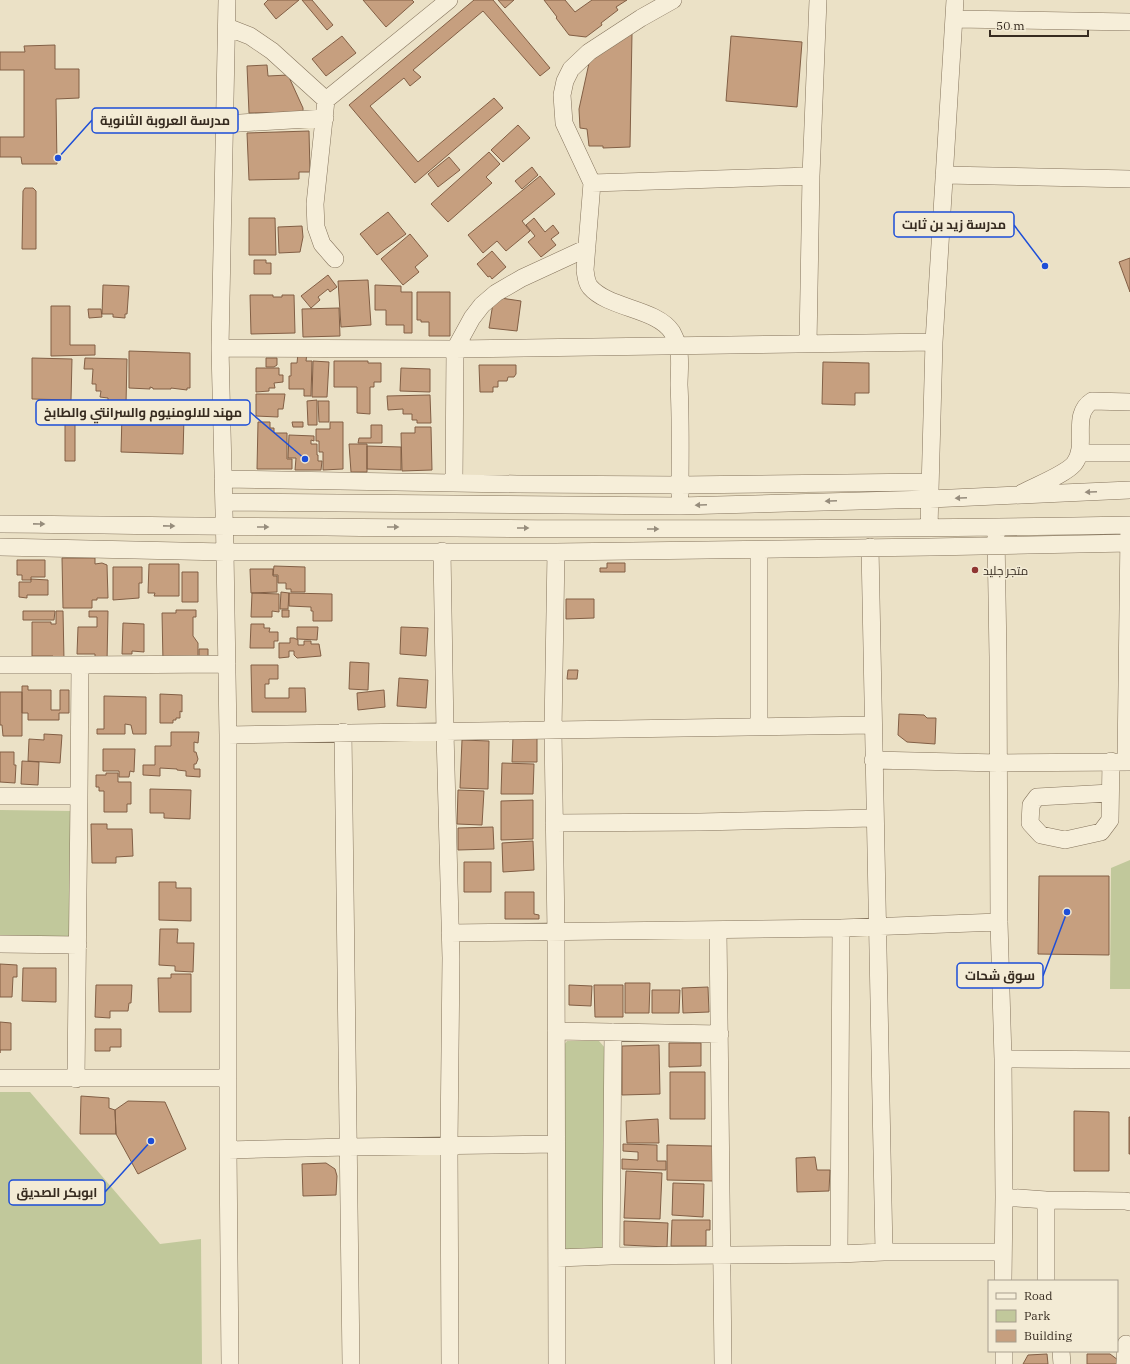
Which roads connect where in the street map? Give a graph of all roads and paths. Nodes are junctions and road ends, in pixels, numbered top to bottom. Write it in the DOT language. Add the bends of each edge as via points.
graph roads {
  1 [pos="449,0"];
  2 [pos="673,0"];
  3 [pos="818,0"];
  4 [pos="955,0"];
  5 [pos="228,1"];
  6 [pos="955,19"];
  7 [pos="1130,22"];
  8 [pos="227,27"];
  9 [pos="326,100"];
  10 [pos="325,118"];
  11 [pos="224,124"];
  12 [pos="944,175"];
  13 [pos="811,176"];
  14 [pos="1130,179"];
  15 [pos="592,183"];
  16 [pos="587,248"];
  17 [pos="335,259"];
  18 [pos="934,342"];
  19 [pos="808,344"];
  20 [pos="678,346"];
  21 [pos="220,348"];
  22 [pos="455,349"];
  23 [pos="1130,402"];
  24 [pos="1130,453"];
  25 [pos="1080,454"];
  26 [pos="223,479"];
  27 [pos="454,482"];
  28 [pos="930,482"];
  29 [pos="680,485"];
  30 [pos="1130,490"];
  31 [pos="1017,496"];
  32 [pos="930,499"];
  33 [pos="224,502"];
  34 [pos="680,506"];
  35 [pos="0,524"];
  36 [pos="224,526"];
  37 [pos="1130,526"];
  38 [pos="929,528"];
  39 [pos="996,528"];
  40 [pos="680,529"];
  41 [pos="1129,543"];
  42 [pos="997,546"];
  43 [pos="0,547"];
  44 [pos="870,548"];
  45 [pos="680,550"];
  46 [pos="759,550"];
  47 [pos="442,551"];
  48 [pos="225,552"];
  49 [pos="556,552"];
  50 [pos="227,664"];
  51 [pos="0,665"];
  52 [pos="80,666"];
  53 [pos="872,725"];
  54 [pos="759,726"];
  55 [pos="553,730"];
  56 [pos="343,732"];
  57 [pos="445,732"];
  58 [pos="228,734"];
  59 [pos="873,760"];
  60 [pos="1122,761"];
  61 [pos="998,763"];
  62 [pos="1110,793"];
  63 [pos="0,796"];
  64 [pos="79,796"];
  65 [pos="874,818"];
  66 [pos="554,823"];
  67 [pos="999,922"];
  68 [pos="878,926"];
  69 [pos="841,928"];
  70 [pos="718,930"];
  71 [pos="556,932"];
  72 [pos="450,933"];
  73 [pos="0,944"];
  74 [pos="78,945"];
  75 [pos="556,1031"];
  76 [pos="613,1032"];
  77 [pos="720,1034"];
  78 [pos="1003,1059"];
  79 [pos="1130,1060"];
  80 [pos="0,1078"];
  81 [pos="228,1078"];
  82 [pos="76,1079"];
  83 [pos="556,1144"];
  84 [pos="449,1145"];
  85 [pos="348,1146"];
  86 [pos="228,1150"];
  87 [pos="1004,1197"];
  88 [pos="1046,1200"];
  89 [pos="1130,1202"];
  90 [pos="884,1252"];
  91 [pos="1003,1252"];
  92 [pos="839,1254"];
  93 [pos="722,1255"];
  94 [pos="611,1256"];
  95 [pos="557,1258"];
  96 [pos="1003,1280"];
  97 [pos="1046,1280"];
  98 [pos="1124,1344"];
  99 [pos="1004,1352"];
  100 [pos="1061,1352"];
  101 [pos="230,1364"];
  102 [pos="351,1364"];
  103 [pos="450,1364"];
  104 [pos="557,1364"];
  105 [pos="723,1364"];
  106 [pos="1004,1364"];
  107 [pos="1062,1364"];
  108 [pos="1126,1364"];
  1 -- 9 [label="street"];
  2 -- 15 [label="street" via="589,52 571,69 565,81 562,95 564,123"];
  3 -- 13 [label="street"];
  4 -- 6 [label="street"];
  5 -- 8 [label="street"];
  6 -- 7 [label="street"];
  6 -- 12 [label="street"];
  8 -- 9 [label="street" via="250,36 272,51"];
  8 -- 11 [label="street"];
  9 -- 10 [label="street"];
  10 -- 11 [label="street"];
  10 -- 17 [label="street" via="315,204 316,227 322,244"];
  11 -- 21 [label="street"];
  12 -- 14 [label="street"];
  12 -- 18 [label="street"];
  13 -- 15 [label="street"];
  13 -- 19 [label="street"];
  15 -- 16 [label="street"];
  16 -- 20 [label="street" via="585,270 590,287 611,301 667,325"];
  16 -- 22 [label="street" via="496,293 472,318"];
  18 -- 19 [label="street"];
  18 -- 28 [label="street"];
  19 -- 20 [label="street"];
  20 -- 22 [label="street"];
  20 -- 29 [label="street"];
  21 -- 22 [label="street"];
  21 -- 26 [label="street"];
  22 -- 27 [label="street"];
  23 -- 25 [label="street" via="1092,401 1088,404 1081,417"];
  24 -- 25 [label="street"];
  25 -- 31 [label="street" via="1065,471"];
  26 -- 27 [label="street"];
  26 -- 33 [label="street"];
  27 -- 29 [label="street"];
  28 -- 29 [label="street"];
  28 -- 32 [label="street"];
  29 -- 34 [label="street"];
  30 -- 31 [label="street, one-way"];
  31 -- 32 [label="street, one-way"];
  32 -- 34 [label="street, one-way"];
  32 -- 38 [label="street"];
  33 -- 34 [label="street"];
  33 -- 36 [label="street"];
  34 -- 40 [label="street"];
  35 -- 36 [label="street, one-way"];
  36 -- 40 [label="street, one-way"];
  36 -- 48 [label="street"];
  37 -- 39 [label="street"];
  37 -- 41 [label="street"];
  38 -- 39 [label="street"];
  38 -- 40 [label="street"];
  39 -- 42 [label="street"];
  40 -- 45 [label="street"];
  41 -- 42 [label="street"];
  41 -- 60 [label="street"];
  42 -- 44 [label="street"];
  42 -- 61 [label="street"];
  43 -- 48 [label="street"];
  44 -- 46 [label="street"];
  44 -- 53 [label="street"];
  45 -- 46 [label="street"];
  45 -- 49 [label="street"];
  46 -- 54 [label="street"];
  47 -- 48 [label="street"];
  47 -- 49 [label="street"];
  47 -- 57 [label="street"];
  48 -- 50 [label="street"];
  49 -- 55 [label="street"];
  50 -- 52 [label="street"];
  50 -- 58 [label="street"];
  51 -- 52 [label="street"];
  52 -- 64 [label="street"];
  53 -- 54 [label="street"];
  53 -- 59 [label="street"];
  54 -- 55 [label="street"];
  55 -- 57 [label="street"];
  55 -- 66 [label="street"];
  56 -- 57 [label="street"];
  56 -- 58 [label="street"];
  56 -- 85 [label="street"];
  57 -- 72 [label="street"];
  58 -- 81 [label="street"];
  59 -- 61 [label="street"];
  59 -- 65 [label="street"];
  60 -- 61 [label="street"];
  60 -- 62 [label="street"];
  61 -- 67 [label="street"];
  62 -- 62 [label="street" via="1110,820 1101,832 1065,840 1041,835 1030,823 1031,805 1037,797"];
  63 -- 64 [label="street"];
  64 -- 74 [label="street"];
  65 -- 66 [label="street"];
  65 -- 68 [label="street"];
  66 -- 71 [label="street"];
  67 -- 68 [label="street"];
  67 -- 78 [label="street"];
  68 -- 69 [label="street"];
  68 -- 90 [label="street"];
  69 -- 70 [label="street"];
  69 -- 92 [label="street"];
  70 -- 71 [label="street"];
  70 -- 77 [label="street"];
  71 -- 72 [label="street"];
  71 -- 75 [label="street"];
  72 -- 84 [label="street"];
  73 -- 74 [label="street"];
  74 -- 82 [label="street"];
  75 -- 76 [label="street"];
  75 -- 83 [label="street"];
  76 -- 77 [label="street"];
  76 -- 94 [label="street"];
  77 -- 93 [label="street"];
  78 -- 79 [label="street"];
  78 -- 87 [label="street"];
  80 -- 82 [label="street"];
  81 -- 82 [label="street"];
  81 -- 86 [label="street"];
  83 -- 84 [label="street"];
  83 -- 95 [label="street"];
  84 -- 85 [label="street"];
  84 -- 103 [label="street"];
  85 -- 86 [label="street"];
  85 -- 102 [label="street"];
  86 -- 101 [label="street"];
  87 -- 88 [label="street"];
  87 -- 91 [label="street"];
  88 -- 89 [label="street"];
  88 -- 97 [label="street"];
  90 -- 91 [label="street"];
  90 -- 92 [label="street"];
  91 -- 96 [label="street"];
  92 -- 93 [label="street"];
  93 -- 94 [label="street"];
  93 -- 105 [label="street"];
  94 -- 95 [label="street"];
  95 -- 104 [label="street"];
  98 -- 108 [label="street"];
  99 -- 106 [label="street"];
  100 -- 107 [label="street"];
}
